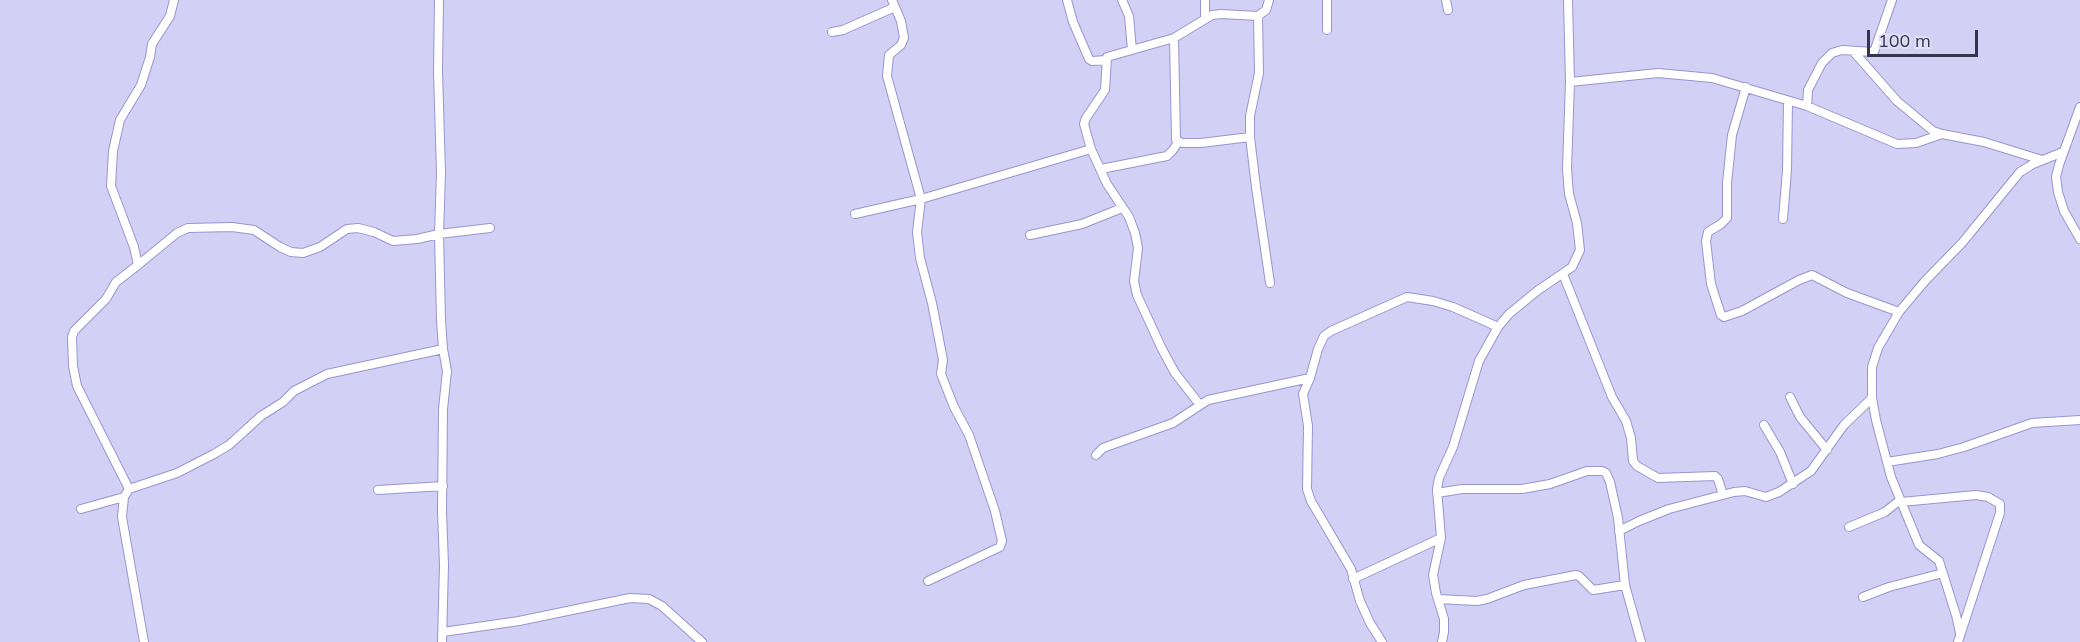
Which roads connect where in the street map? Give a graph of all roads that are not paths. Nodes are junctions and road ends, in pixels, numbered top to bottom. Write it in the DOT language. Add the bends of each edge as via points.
graph roads {
  1 [pos="174,0"];
  2 [pos="439,0"];
  3 [pos="1067,0"];
  4 [pos="1122,0"];
  5 [pos="1204,0"];
  6 [pos="1269,0"];
  7 [pos="1327,0"];
  8 [pos="1446,0"];
  9 [pos="1568,0"];
  10 [pos="1893,0"];
  11 [pos="894,3"];
  12 [pos="1448,10"];
  13 [pos="1258,16"];
  14 [pos="1205,18"];
  15 [pos="1326,30"];
  16 [pos="832,32"];
  17 [pos="1174,38"];
  18 [pos="1132,50"];
  19 [pos="1853,51"];
  20 [pos="1106,60"];
  21 [pos="1570,82"];
  22 [pos="1746,87"];
  23 [pos="1788,101"];
  24 [pos="1807,106"];
  25 [pos="2080,107"];
  26 [pos="1942,134"];
  27 [pos="1250,137"];
  28 [pos="1178,142"];
  29 [pos="1091,149"];
  30 [pos="2063,152"];
  31 [pos="2042,160"];
  32 [pos="1101,169"];
  33 [pos="921,199"];
  34 [pos="1122,208"];
  35 [pos="855,214"];
  36 [pos="1783,219"];
  37 [pos="490,228"];
  38 [pos="439,234"];
  39 [pos="1030,235"];
  40 [pos="2080,239"];
  41 [pos="138,265"];
  42 [pos="1563,274"];
  43 [pos="1270,283"];
  44 [pos="1899,312"];
  45 [pos="1498,327"];
  46 [pos="443,349"];
  47 [pos="1310,378"];
  48 [pos="1790,397"];
  49 [pos="1872,398"];
  50 [pos="1200,405"];
  51 [pos="2080,420"];
  52 [pos="1764,425"];
  53 [pos="1827,450"];
  54 [pos="1096,455"];
  55 [pos="1887,462"];
  56 [pos="1793,484"];
  57 [pos="443,486"];
  58 [pos="378,490"];
  59 [pos="126,493"];
  60 [pos="1437,493"];
  61 [pos="1724,495"];
  62 [pos="1900,501"];
  63 [pos="81,509"];
  64 [pos="1849,527"];
  65 [pos="1619,531"];
  66 [pos="1441,538"];
  67 [pos="1943,573"];
  68 [pos="1353,579"];
  69 [pos="928,580"];
  70 [pos="1625,585"];
  71 [pos="1863,597"];
  72 [pos="1438,599"];
  73 [pos="442,632"];
  74 [pos="1960,633"];
  75 [pos="144,642"];
  76 [pos="442,642"];
  77 [pos="702,642"];
  78 [pos="1382,642"];
  79 [pos="1442,642"];
  80 [pos="1641,642"];
  81 [pos="1958,642"];
  1 -- 41 [label="street" via="170,16 152,44 141,85 120,120 112,151 111,186"];
  2 -- 38 [label="street"];
  3 -- 20 [label="street" via="1089,59"];
  4 -- 18 [label="street" via="1129,16"];
  5 -- 14 [label="street"];
  6 -- 13 [label="street" via="1266,10"];
  7 -- 15 [label="street"];
  8 -- 12 [label="street"];
  9 -- 21 [label="street"];
  10 -- 19 [label="street" via="1874,52"];
  11 -- 16 [label="street"];
  11 -- 33 [label="street" via="904,38 889,55 887,76"];
  13 -- 14 [label="street" via="1221,14"];
  13 -- 27 [label="street" via="1259,73"];
  14 -- 17 [label="street"];
  17 -- 18 [label="street"];
  17 -- 28 [label="street" via="1174,137"];
  18 -- 20 [label="street"];
  19 -- 24 [label="street" via="1832,53 1822,63 1808,90"];
  19 -- 26 [label="street" via="1897,101 1926,126"];
  20 -- 29 [label="street" via="1105,90 1084,124"];
  21 -- 22 [label="street" via="1659,73 1712,78"];
  21 -- 42 [label="street" via="1567,169 1580,242 1575,263"];
  22 -- 23 [label="street"];
  22 -- 44 [label="street" via="1732,135 1727,218 1708,232 1706,241 1711,284 1721,315 1742,311 1812,275"];
  23 -- 24 [label="street"];
  23 -- 36 [label="street"];
  24 -- 26 [label="street" via="1897,144 1916,143"];
  25 -- 30 [label="street"];
  26 -- 31 [label="street"];
  27 -- 28 [label="street"];
  27 -- 43 [label="street"];
  28 -- 32 [label="street" via="1167,156"];
  29 -- 32 [label="street"];
  29 -- 33 [label="street"];
  30 -- 31 [label="street"];
  30 -- 40 [label="street" via="2056,177 2058,192"];
  31 -- 44 [label="street" via="2020,172"];
  32 -- 34 [label="street"];
  33 -- 35 [label="street"];
  33 -- 69 [label="street" via="917,232 943,360 941,374 969,435 1002,541 1000,547"];
  34 -- 39 [label="street" via="1082,224"];
  34 -- 50 [label="street" via="1129,217 1138,248 1134,281 1137,295 1175,373"];
  37 -- 38 [label="street"];
  38 -- 41 [label="street" via="393,241 374,232 347,229 303,253 280,247 254,230 188,228"];
  38 -- 46 [label="street"];
  41 -- 59 [label="street" via="116,282 106,299 74,331 72,348 77,386"];
  42 -- 45 [label="street" via="1537,291"];
  42 -- 61 [label="street" via="1612,397 1626,421 1636,466 1658,478 1715,476"];
  44 -- 49 [label="street" via="1874,359"];
  45 -- 47 [label="street" via="1433,301 1401,298 1324,336"];
  45 -- 60 [label="street" via="1479,361"];
  46 -- 57 [label="street" via="447,370"];
  46 -- 59 [label="street" via="327,374 294,391 214,454"];
  47 -- 50 [label="street" via="1214,398"];
  47 -- 68 [label="street" via="1303,394 1308,426 1307,489"];
  48 -- 53 [label="street" via="1805,424"];
  49 -- 53 [label="street" via="1844,424"];
  49 -- 55 [label="street"];
  50 -- 54 [label="street" via="1173,423 1103,448"];
  51 -- 55 [label="street" via="2032,423 1955,449"];
  52 -- 56 [label="street"];
  53 -- 56 [label="street" via="1811,471"];
  55 -- 62 [label="street"];
  56 -- 61 [label="street" via="1766,497 1745,491"];
  57 -- 58 [label="street"];
  57 -- 73 [label="street"];
  59 -- 63 [label="street"];
  59 -- 75 [label="street" via="122,517"];
  60 -- 65 [label="street" via="1457,489 1522,489 1578,473 1602,471 1610,482"];
  60 -- 66 [label="street"];
  61 -- 65 [label="street" via="1669,509"];
  62 -- 64 [label="street"];
  62 -- 67 [label="street" via="1919,545 1937,559"];
  62 -- 74 [label="street" via="1976,495 2000,504"];
  65 -- 70 [label="street"];
  66 -- 68 [label="street"];
  66 -- 72 [label="street" via="1433,575"];
  67 -- 71 [label="street"];
  67 -- 74 [label="street"];
  68 -- 78 [label="street"];
  70 -- 72 [label="street" via="1593,590 1576,575 1524,585 1478,601"];
  70 -- 80 [label="street"];
  72 -- 79 [label="street" via="1444,619"];
  73 -- 76 [label="street"];
  73 -- 77 [label="street" via="630,598 649,599 662,606"];
  74 -- 81 [label="street"];
}
